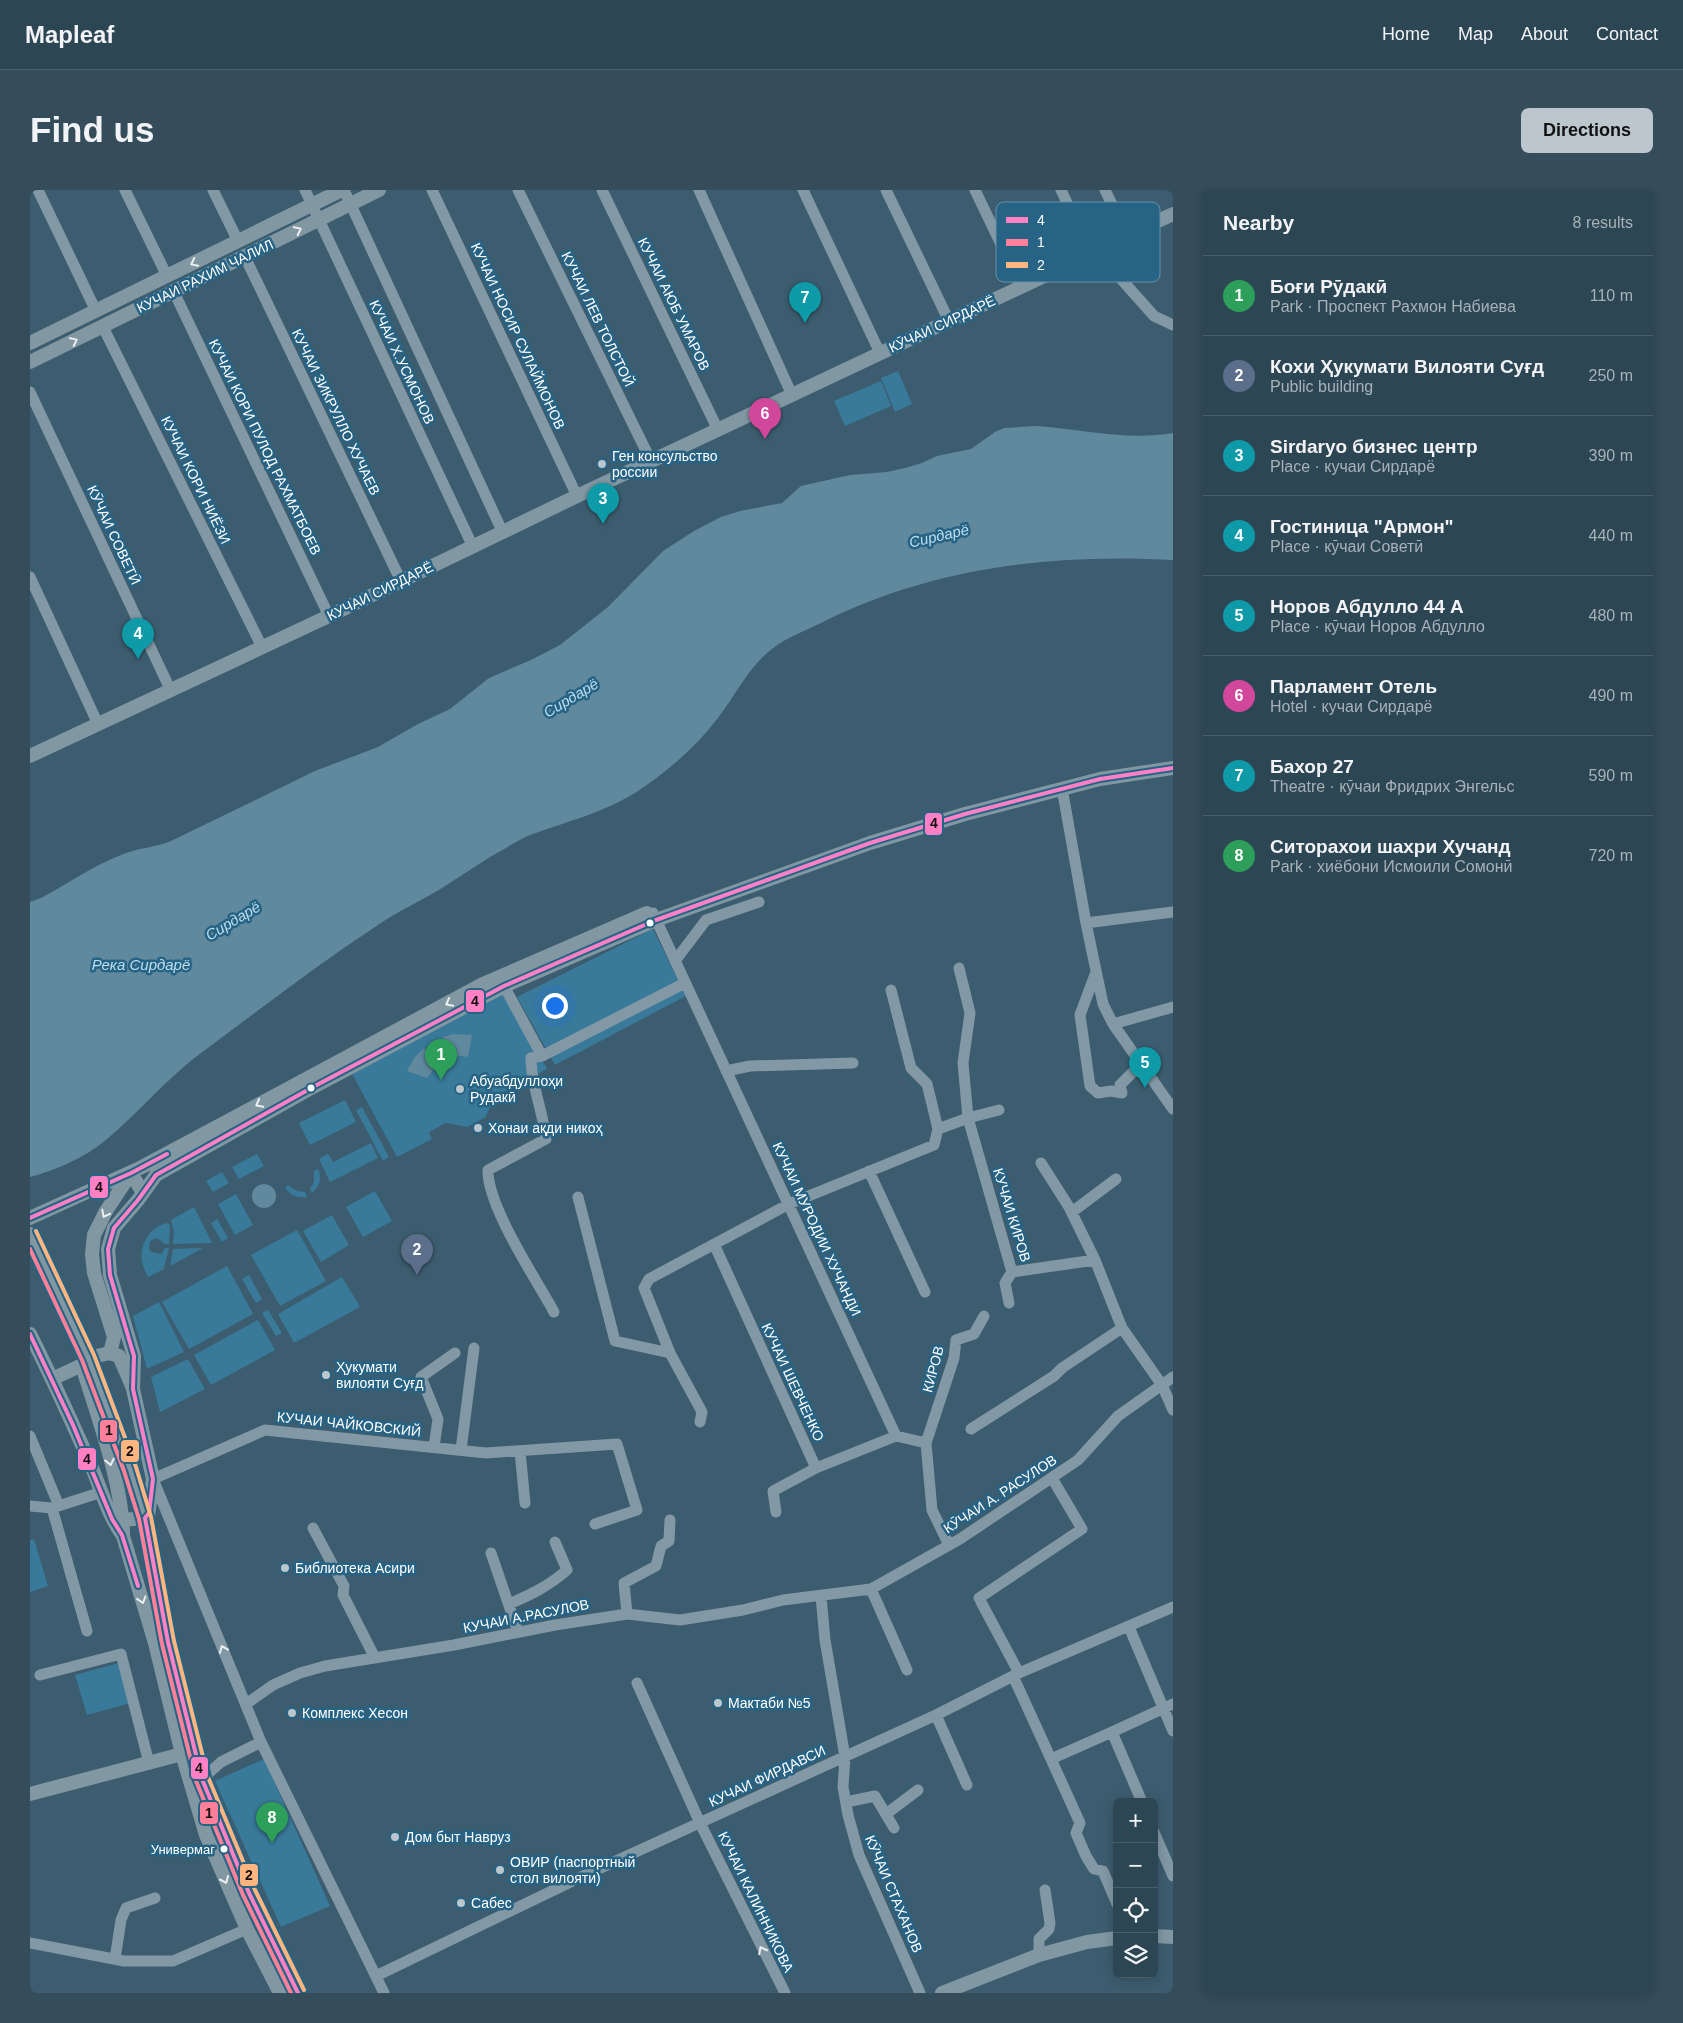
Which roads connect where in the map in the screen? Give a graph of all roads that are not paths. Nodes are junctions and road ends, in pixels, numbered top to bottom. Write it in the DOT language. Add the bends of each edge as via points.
graph roads {
  1 [pos="38,190"];
  2 [pos="125,190"];
  3 [pos="213,190"];
  4 [pos="305,190"];
  5 [pos="343,190"];
  6 [pos="379,190"];
  7 [pos="432,190"];
  8 [pos="518,190"];
  9 [pos="602,190"];
  10 [pos="699,190"];
  11 [pos="803,190"];
  12 [pos="886,190"];
  13 [pos="975,190"];
  14 [pos="1061,190"];
  15 [pos="1106,190"];
  16 [pos="1068,202"];
  17 [pos="1112,202"];
  18 [pos="349,204"];
  19 [pos="312,206"];
  20 [pos="1173,214"];
  21 [pos="319,220"];
  22 [pos="1160,220"];
  23 [pos="996,234"];
  24 [pos="238,241"];
  25 [pos="245,257"];
  26 [pos="167,276"];
  27 [pos="1019,282"];
  28 [pos="1030,282"];
  29 [pos="1124,282"];
  30 [pos="1021,286"];
  31 [pos="173,290"];
  32 [pos="96,311"];
  33 [pos="949,321"];
  34 [pos="1173,325"];
  35 [pos="103,327"];
  36 [pos="30,343"];
  37 [pos="880,353"];
  38 [pos="30,362"];
  39 [pos="30,392"];
  40 [pos="792,395"];
  41 [pos="724,428"];
  42 [pos="651,461"];
  43 [pos="577,496"];
  44 [pos="503,533"];
  45 [pos="473,547"];
  46 [pos="30,577"];
  47 [pos="401,581"];
  48 [pos="329,616"];
  49 [pos="262,647"];
  50 [pos="170,691"];
  51 [pos="98,724"];
  52 [pos="30,756"];
  53 [pos="1173,762"];
  54 [pos="1173,768"];
  55 [pos="1062,788"];
  56 [pos="759,902"];
  57 [pos="1173,912"];
  58 [pos="654,915"];
  59 [pos="1086,923"];
  60 [pos="674,961"];
  61 [pos="959,968"];
  62 [pos="1096,972"];
  63 [pos="686,983"];
  64 [pos="504,986"];
  65 [pos="891,990"];
  66 [pos="1173,1008"];
  67 [pos="1114,1024"];
  68 [pos="542,1056"];
  69 [pos="853,1063"];
  70 [pos="1142,1067"];
  71 [pos="726,1072"];
  72 [pos="1173,1109"];
  73 [pos="999,1110"];
  74 [pos="968,1118"];
  75 [pos="938,1129"];
  76 [pos="1041,1163"];
  77 [pos="869,1172"];
  78 [pos="131,1173"];
  79 [pos="1116,1179"];
  80 [pos="143,1192"];
  81 [pos="578,1197"];
  82 [pos="789,1204"];
  83 [pos="1072,1212"];
  84 [pos="30,1218"];
  85 [pos="31,1244"];
  86 [pos="714,1244"];
  87 [pos="1095,1260"];
  88 [pos="1012,1272"];
  89 [pos="925,1292"];
  90 [pos="1009,1303"];
  91 [pos="554,1312"];
  92 [pos="984,1316"];
  93 [pos="1122,1328"];
  94 [pos="30,1334"];
  95 [pos="474,1348"];
  96 [pos="110,1353"];
  97 [pos="455,1353"];
  98 [pos="670,1353"];
  99 [pos="85,1362"];
  100 [pos="1173,1377"];
  101 [pos="52,1379"];
  102 [pos="1162,1385"];
  103 [pos="133,1389"];
  104 [pos="1173,1410"];
  105 [pos="701,1417"];
  106 [pos="971,1430"];
  107 [pos="30,1436"];
  108 [pos="896,1436"];
  109 [pos="926,1443"];
  110 [pos="434,1447"];
  111 [pos="461,1450"];
  112 [pos="520,1451"];
  113 [pos="816,1468"];
  114 [pos="153,1478"];
  115 [pos="1052,1478"];
  116 [pos="102,1492"];
  117 [pos="525,1503"];
  118 [pos="30,1506"];
  119 [pos="55,1507"];
  120 [pos="776,1512"];
  121 [pos="145,1518"];
  122 [pos="123,1520"];
  123 [pos="670,1520"];
  124 [pos="595,1524"];
  125 [pos="312,1528"];
  126 [pos="123,1536"];
  127 [pos="555,1542"];
  128 [pos="949,1545"];
  129 [pos="491,1553"];
  130 [pos="872,1589"];
  131 [pos="821,1596"];
  132 [pos="509,1604"];
  133 [pos="1173,1607"];
  134 [pos="627,1614"];
  135 [pos="1128,1627"];
  136 [pos="88,1631"];
  137 [pos="518,1632"];
  138 [pos="375,1658"];
  139 [pos="907,1670"];
  140 [pos="1016,1674"];
  141 [pos="40,1675"];
  142 [pos="637,1683"];
  143 [pos="244,1699"];
  144 [pos="1168,1706"];
  145 [pos="936,1715"];
  146 [pos="1173,1731"];
  147 [pos="1112,1732"];
  148 [pos="261,1742"];
  149 [pos="182,1754"];
  150 [pos="845,1757"];
  151 [pos="1051,1759"];
  152 [pos="149,1762"];
  153 [pos="202,1778"];
  154 [pos="967,1785"];
  155 [pos="918,1790"];
  156 [pos="30,1794"];
  157 [pos="1140,1798"];
  158 [pos="846,1802"];
  159 [pos="886,1814"];
  160 [pos="700,1824"];
  161 [pos="894,1828"];
  162 [pos="1158,1841"];
  163 [pos="1173,1876"];
  164 [pos="1045,1890"];
  165 [pos="1113,1895"];
  166 [pos="155,1898"];
  167 [pos="247,1929"];
  168 [pos="1158,1936"];
  169 [pos="1173,1936"];
  170 [pos="1113,1939"];
  171 [pos="30,1943"];
  172 [pos="1158,1943"];
  173 [pos="1173,1943"];
  174 [pos="1113,1945"];
  175 [pos="1039,1955"];
  176 [pos="114,1959"];
  177 [pos="288,1969"];
  178 [pos="272,1976"];
  179 [pos="376,1976"];
  180 [pos="280,1993"];
  181 [pos="298,1993"];
  182 [pos="384,1993"];
  183 [pos="784,1993"];
  184 [pos="920,1993"];
  185 [pos="942,1993"];
  186 [pos="964,1993"];
  1 -- 32 [label="street"];
  2 -- 26 [label="street"];
  3 -- 24 [label="street"];
  4 -- 19 [label="street, КУЧАИ Х.УСМОНОВ"];
  5 -- 18 [label="street, КУЧАИ Х.УСМОНОВ"];
  5 -- 19 [label="main road, КУЧАИ РАХИМ ЧАЛИЛ"];
  6 -- 18 [label="main road, КУЧАИ РАХИМ ЧАЛИЛ"];
  7 -- 43 [label="street, КУЧАИ НОСИР СУЛАЙМОНОВ"];
  8 -- 42 [label="street, КУЧАИ ЛЕВ ТОЛСТОЙ"];
  9 -- 41 [label="street, КУЧАИ АЮБ УМАРОВ"];
  10 -- 40 [label="street"];
  11 -- 37 [label="street"];
  12 -- 33 [label="street"];
  13 -- 23 [label="street"];
  14 -- 16 [label="street"];
  15 -- 17 [label="street"];
  18 -- 21 [label="main road, КУЧАИ РАХИМ ЧАЛИЛ"];
  18 -- 44 [label="street, КУЧАИ Х.УСМОНОВ"];
  19 -- 21 [label="street, КУЧАИ Х.УСМОНОВ"];
  19 -- 24 [label="main road, КУЧАИ РАХИМ ЧАЛИЛ"];
  20 -- 22 [label="main road, КӮЧАИ СИРДАРЁ"];
  25 -- 21 [label="main road, КУЧАИ РАХИМ ЧАЛИЛ, one-way"];
  21 -- 45 [label="street, КУЧАИ Х.УСМОНОВ"];
  24 -- 26 [label="main road, КУЧАИ РАХИМ ЧАЛИЛ, one-way"];
  25 -- 31 [label="main road, КУЧАИ РАХИМ ЧАЛИЛ"];
  25 -- 47 [label="street, КУЧАИ ЗИКРУЛЛО ХУЧАЕВ"];
  26 -- 32 [label="main road, КУЧАИ РАХИМ ЧАЛИЛ"];
  27 -- 30 [label="street"];
  28 -- 30 [label="main road, КӮЧАИ СИРДАРЁ"];
  29 -- 34 [label="street" via="1154,316"];
  30 -- 33 [label="main road, КӮЧАИ СИРДАРЁ"];
  31 -- 35 [label="main road, КУЧАИ РАХИМ ЧАЛИЛ"];
  31 -- 48 [label="street, КУЧАИ КОРИ ПУЛОД РАХМАТБОЕВ"];
  32 -- 36 [label="main road, КУЧАИ РАХИМ ЧАЛИЛ"];
  33 -- 37 [label="main road, КӮЧАИ СИРДАРЁ"];
  38 -- 35 [label="main road, КУЧАИ РАХИМ ЧАЛИЛ, one-way"];
  35 -- 49 [label="street, КУЧАИ КОРИ НИЁЗИ"];
  37 -- 40 [label="main road, КӮЧАИ СИРДАРЁ"];
  39 -- 50 [label="street, КӮЧАИ СОВЕТӢ"];
  40 -- 41 [label="main road, КУЧАИ СИРДАРЁ"];
  41 -- 42 [label="main road, КУЧАИ СИРДАРЁ"];
  42 -- 43 [label="main road, КУЧАИ СИРДАРЁ"];
  43 -- 44 [label="main road, КУЧАИ СИРДАРЁ"];
  44 -- 45 [label="main road, КУЧАИ СИРДАРЁ"];
  45 -- 47 [label="main road, КУЧАИ СИРДАРЁ"];
  46 -- 51 [label="street"];
  47 -- 48 [label="main road, КУЧАИ СИРДАРЁ"];
  48 -- 49 [label="main road, КУЧАИ СИРДАРЁ"];
  49 -- 50 [label="main road, КУЧАИ СИРДАРЁ"];
  50 -- 51 [label="main road, КУЧАИ СИРДАРЁ"];
  51 -- 52 [label="main road, КУЧАИ СИРДАРЁ"];
  53 -- 58 [label="main road" via="1100,772 995,800 850,844"];
  54 -- 55 [label="main road"];
  55 -- 58 [label="main road" via="870,843"];
  55 -- 59 [label="street"];
  56 -- 60 [label="street" via="706,920"];
  57 -- 59 [label="street"];
  58 -- 60 [label="street, КУЧАИ МУРОДИИ ХУЧАНДИ"];
  58 -- 64 [label="main road" via="604,942"];
  58 -- 78 [label="main road, one-way" via="483,984"];
  59 -- 62 [label="street"];
  60 -- 63 [label="street, КУЧАИ МУРОДИИ ХУЧАНДИ"];
  61 -- 74 [label="street, КУЧАИ КИРОВ" via="970,1013 963,1063"];
  62 -- 67 [label="street" via="1103,1004"];
  62 -- 70 [label="street" via="1080,1015 1090,1086 1098,1093 1122,1093 1120,1085"];
  63 -- 68 [label="street"];
  63 -- 71 [label="street, КУЧАИ МУРОДИИ ХУЧАНДИ"];
  64 -- 68 [label="street"];
  64 -- 80 [label="main road" via="312,1087 156,1175"];
  65 -- 75 [label="street" via="911,1068 927,1084"];
  66 -- 67 [label="street"];
  67 -- 70 [label="street"];
  68 -- 91 [label="street" via="531,1058 531,1071 546,1139 488,1170 488,1178 511,1235"];
  69 -- 71 [label="street" via="750,1066"];
  70 -- 72 [label="street"];
  71 -- 82 [label="street, КУЧАИ МУРОДИИ ХУЧАНДИ"];
  73 -- 74 [label="street"];
  74 -- 75 [label="street"];
  74 -- 88 [label="street, КУЧАИ КИРОВ"];
  75 -- 77 [label="street" via="934,1146"];
  76 -- 83 [label="street"];
  77 -- 82 [label="street"];
  77 -- 89 [label="street"];
  78 -- 80 [label="main road"];
  78 -- 84 [label="main road"];
  78 -- 96 [label="main road, one-way" via="94,1235 94,1273 114,1337"];
  79 -- 83 [label="street"];
  80 -- 103 [label="main road" via="114,1228 108,1248 110,1275 134,1356"];
  81 -- 98 [label="street" via="615,1341"];
  82 -- 86 [label="street"];
  82 -- 108 [label="street, КУЧАИ МУРОДИИ ХУЧАНДИ"];
  83 -- 87 [label="street"];
  85 -- 99 [label="main road"];
  86 -- 98 [label="street" via="649,1279 644,1288"];
  86 -- 113 [label="street, КУЧАИ ШЕВЧЕНКО"];
  87 -- 88 [label="street, КУЧАИ КИРОВ"];
  87 -- 93 [label="street"];
  88 -- 90 [label="street" via="1005,1283"];
  92 -- 109 [label="street, КИРОВ" via="974,1334 956,1340 954,1358"];
  93 -- 102 [label="street"];
  93 -- 106 [label="street"];
  94 -- 101 [label="main road"];
  95 -- 111 [label="street"];
  96 -- 99 [label="main road"];
  96 -- 103 [label="main road" via="121,1359"];
  97 -- 110 [label="street" via="421,1377 438,1419"];
  98 -- 105 [label="street"];
  99 -- 101 [label="main road"];
  99 -- 121 [label="main road" via="130,1469"];
  99 -- 122 [label="main road, one-way"];
  100 -- 102 [label="street, КӮЧАИ А. РАСУЛОВ"];
  101 -- 116 [label="main road"];
  102 -- 104 [label="street"];
  102 -- 115 [label="street, КӮЧАИ А. РАСУЛОВ" via="1118,1416 1078,1460"];
  103 -- 114 [label="main road"];
  107 -- 119 [label="street"];
  108 -- 109 [label="street"];
  108 -- 113 [label="street"];
  109 -- 128 [label="street" via="932,1510"];
  110 -- 111 [label="street, КУЧАИ ЧАЙКОВСКИЙ"];
  110 -- 114 [label="street, КУЧАИ ЧАЙКОВСКИЙ" via="265,1430"];
  111 -- 112 [label="street, КУЧАИ ЧАЙКОВСКИЙ" via="486,1453"];
  112 -- 117 [label="street"];
  112 -- 124 [label="street, КУЧАИ ЧАЙКОВСКИЙ" via="616,1444 638,1510"];
  113 -- 120 [label="street" via="773,1491"];
  114 -- 121 [label="main road" via="149,1513"];
  143 -- 114 [label="street, one-way"];
  115 -- 128 [label="street, КӮЧАИ А. РАСУЛОВ"];
  115 -- 140 [label="street" via="1082,1529 980,1600"];
  116 -- 119 [label="street"];
  116 -- 126 [label="main road" via="113,1522"];
  118 -- 119 [label="street"];
  119 -- 136 [label="street"];
  121 -- 122 [label="main road"];
  121 -- 153 [label="main road" via="168,1642"];
  122 -- 126 [label="main road"];
  123 -- 134 [label="street" via="669,1541 661,1546 656,1566 624,1583"];
  125 -- 138 [label="street" via="344,1586 343,1595"];
  126 -- 149 [label="main road, one-way" via="155,1643"];
  127 -- 132 [label="street" via="567,1570 553,1582"];
  128 -- 130 [label="street, КӮЧАИ А. РАСУЛОВ"];
  129 -- 132 [label="street"];
  130 -- 131 [label="street, КӮЧАИ А. РАСУЛОВ"];
  130 -- 139 [label="street"];
  131 -- 134 [label="street, КУЧАИ А.РАСУЛОВ" via="782,1600 680,1620"];
  131 -- 150 [label="street, КӮЧАИ СТАХАНОВ" via="825,1640"];
  132 -- 137 [label="street"];
  133 -- 135 [label="street, КУЧАИ ФИРДАВСИ"];
  134 -- 137 [label="street, КУЧАИ А.РАСУЛОВ"];
  135 -- 140 [label="street, КУЧАИ ФИРДАВСИ"];
  135 -- 144 [label="street"];
  137 -- 138 [label="street, КУЧАИ А.РАСУЛОВ"];
  138 -- 143 [label="street, КУЧАИ А.РАСУЛОВ" via="300,1673"];
  140 -- 145 [label="street, КУЧАИ ФИРДАВСИ"];
  140 -- 151 [label="street"];
  141 -- 152 [label="street" via="121,1654"];
  142 -- 160 [label="street, КУЧАИ КАЛИННИКОВА"];
  143 -- 148 [label="street"];
  144 -- 146 [label="street"];
  144 -- 147 [label="street"];
  145 -- 150 [label="street, КУЧАИ ФИРДАВСИ"];
  145 -- 154 [label="street"];
  147 -- 151 [label="street"];
  147 -- 157 [label="street"];
  148 -- 153 [label="street" via="221,1762"];
  148 -- 179 [label="street"];
  149 -- 152 [label="main road"];
  149 -- 167 [label="main road, one-way" via="206,1835"];
  150 -- 158 [label="street, КӮЧАИ СТАХАНОВ" via="843,1787"];
  150 -- 160 [label="street, КУЧАИ ФИРДАВСИ"];
  151 -- 165 [label="street" via="1080,1823 1076,1833 1086,1856 1094,1869 1103,1871"];
  152 -- 156 [label="main road"];
  153 -- 177 [label="main road" via="246,1884"];
  155 -- 159 [label="street"];
  158 -- 159 [label="street" via="875,1796"];
  158 -- 184 [label="street, КӮЧАИ СТАХАНОВ" via="859,1855"];
  159 -- 161 [label="street"];
  160 -- 179 [label="street, КУЧАИ ФИРДАВСИ" via="583,1876"];
  183 -- 160 [label="street, КУЧАИ КАЛИННИКОВА, one-way"];
  162 -- 163 [label="street"];
  164 -- 175 [label="street" via="1050,1924 1039,1939"];
  166 -- 176 [label="street" via="126,1908"];
  167 -- 176 [label="street" via="173,1962"];
  167 -- 178 [label="main road"];
  168 -- 169 [label="main road"];
  170 -- 175 [label="main road"];
  171 -- 176 [label="street"];
  172 -- 173 [label="main road"];
  174 -- 186 [label="main road" via="1040,1962"];
  175 -- 185 [label="main road"];
  177 -- 178 [label="main road" via="282,1977"];
  177 -- 181 [label="main road"];
  178 -- 180 [label="main road"];
  179 -- 182 [label="street"];
}
